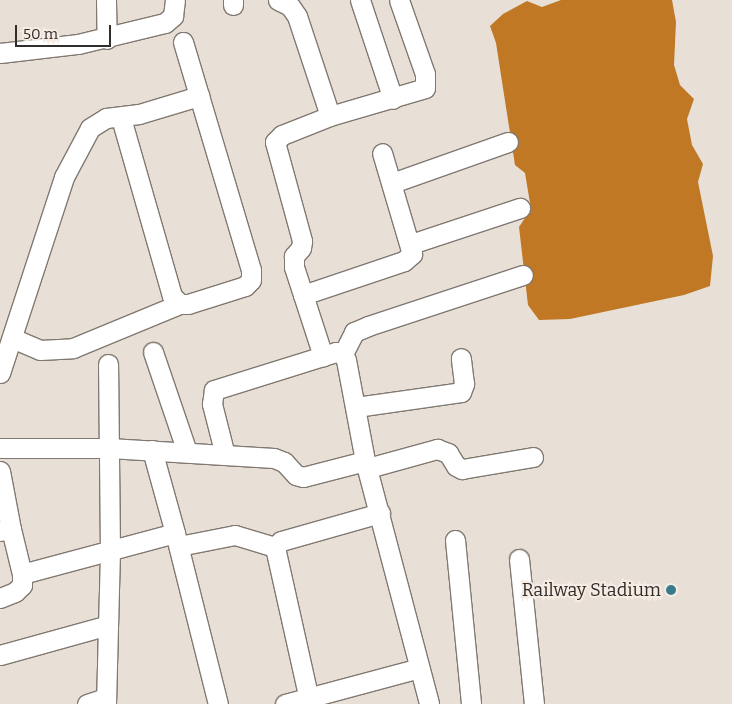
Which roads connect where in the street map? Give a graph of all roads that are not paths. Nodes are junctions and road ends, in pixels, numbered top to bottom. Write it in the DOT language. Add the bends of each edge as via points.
graph roads {
  1 [pos="106,0"];
  2 [pos="175,0"];
  3 [pos="278,0"];
  4 [pos="360,0"];
  5 [pos="399,0"];
  6 [pos="107,39"];
  7 [pos="183,42"];
  8 [pos="0,53"];
  9 [pos="199,96"];
  10 [pos="393,99"];
  11 [pos="330,116"];
  12 [pos="121,118"];
  13 [pos="508,142"];
  14 [pos="382,153"];
  15 [pos="392,183"];
  16 [pos="520,208"];
  17 [pos="411,244"];
  18 [pos="523,275"];
  19 [pos="303,295"];
  20 [pos="180,304"];
  21 [pos="12,338"];
  22 [pos="153,352"];
  23 [pos="343,354"];
  24 [pos="323,356"];
  25 [pos="460,358"];
  26 [pos="108,364"];
  27 [pos="0,373"];
  28 [pos="356,407"];
  29 [pos="0,448"];
  30 [pos="108,448"];
  31 [pos="152,450"];
  32 [pos="187,452"];
  33 [pos="225,455"];
  34 [pos="533,457"];
  35 [pos="367,464"];
  36 [pos="1,483"];
  37 [pos="380,514"];
  38 [pos="5,530"];
  39 [pos="177,540"];
  40 [pos="455,540"];
  41 [pos="275,547"];
  42 [pos="110,551"];
  43 [pos="519,559"];
  44 [pos="22,574"];
  45 [pos="0,598"];
  46 [pos="108,625"];
  47 [pos="0,655"];
  48 [pos="419,668"];
  49 [pos="106,701"];
  50 [pos="309,701"];
  51 [pos="87,704"];
  52 [pos="218,704"];
  53 [pos="285,704"];
  54 [pos="429,704"];
  55 [pos="471,704"];
  56 [pos="534,704"];
  1 -- 6 [label="street"];
  2 -- 6 [label="street" via="171,20"];
  3 -- 11 [label="street" via="290,6 297,16"];
  4 -- 10 [label="street"];
  5 -- 10 [label="street" via="427,84 421,91"];
  6 -- 8 [label="street"];
  7 -- 9 [label="street"];
  9 -- 12 [label="street"];
  9 -- 20 [label="street" via="251,270 251,280 245,286"];
  10 -- 11 [label="street"];
  11 -- 19 [label="street" via="282,136 274,144 302,242 293,261"];
  12 -- 20 [label="street" via="172,296"];
  12 -- 21 [label="street" via="106,118 94,123 73,160"];
  13 -- 15 [label="street"];
  14 -- 15 [label="street"];
  15 -- 17 [label="street"];
  16 -- 17 [label="street"];
  17 -- 19 [label="street" via="412,254 404,261"];
  18 -- 23 [label="street" via="354,332"];
  19 -- 24 [label="street"];
  20 -- 21 [label="street" via="73,348 40,350"];
  21 -- 27 [label="street"];
  22 -- 32 [label="street"];
  23 -- 24 [label="street"];
  23 -- 28 [label="street"];
  24 -- 33 [label="street" via="214,390 212,404"];
  25 -- 28 [label="street" via="464,384 461,392"];
  26 -- 30 [label="street"];
  28 -- 35 [label="street"];
  29 -- 30 [label="street"];
  30 -- 31 [label="street"];
  30 -- 42 [label="street"];
  31 -- 32 [label="street"];
  31 -- 39 [label="street"];
  32 -- 33 [label="street"];
  33 -- 35 [label="street" via="274,458 303,477"];
  34 -- 35 [label="street" via="462,469 456,466 448,453 437,449"];
  35 -- 37 [label="street"];
  36 -- 38 [label="street"];
  37 -- 41 [label="street" via="281,541"];
  37 -- 48 [label="street"];
  38 -- 44 [label="street"];
  39 -- 41 [label="street" via="235,535"];
  39 -- 42 [label="street"];
  39 -- 52 [label="street"];
  40 -- 55 [label="street"];
  41 -- 50 [label="street"];
  42 -- 44 [label="street"];
  42 -- 46 [label="street"];
  43 -- 56 [label="street"];
  44 -- 45 [label="street" via="22,585"];
  46 -- 47 [label="street"];
  46 -- 49 [label="street"];
  48 -- 50 [label="street"];
  48 -- 54 [label="street"];
  49 -- 51 [label="street"];
  50 -- 53 [label="street"];
}
